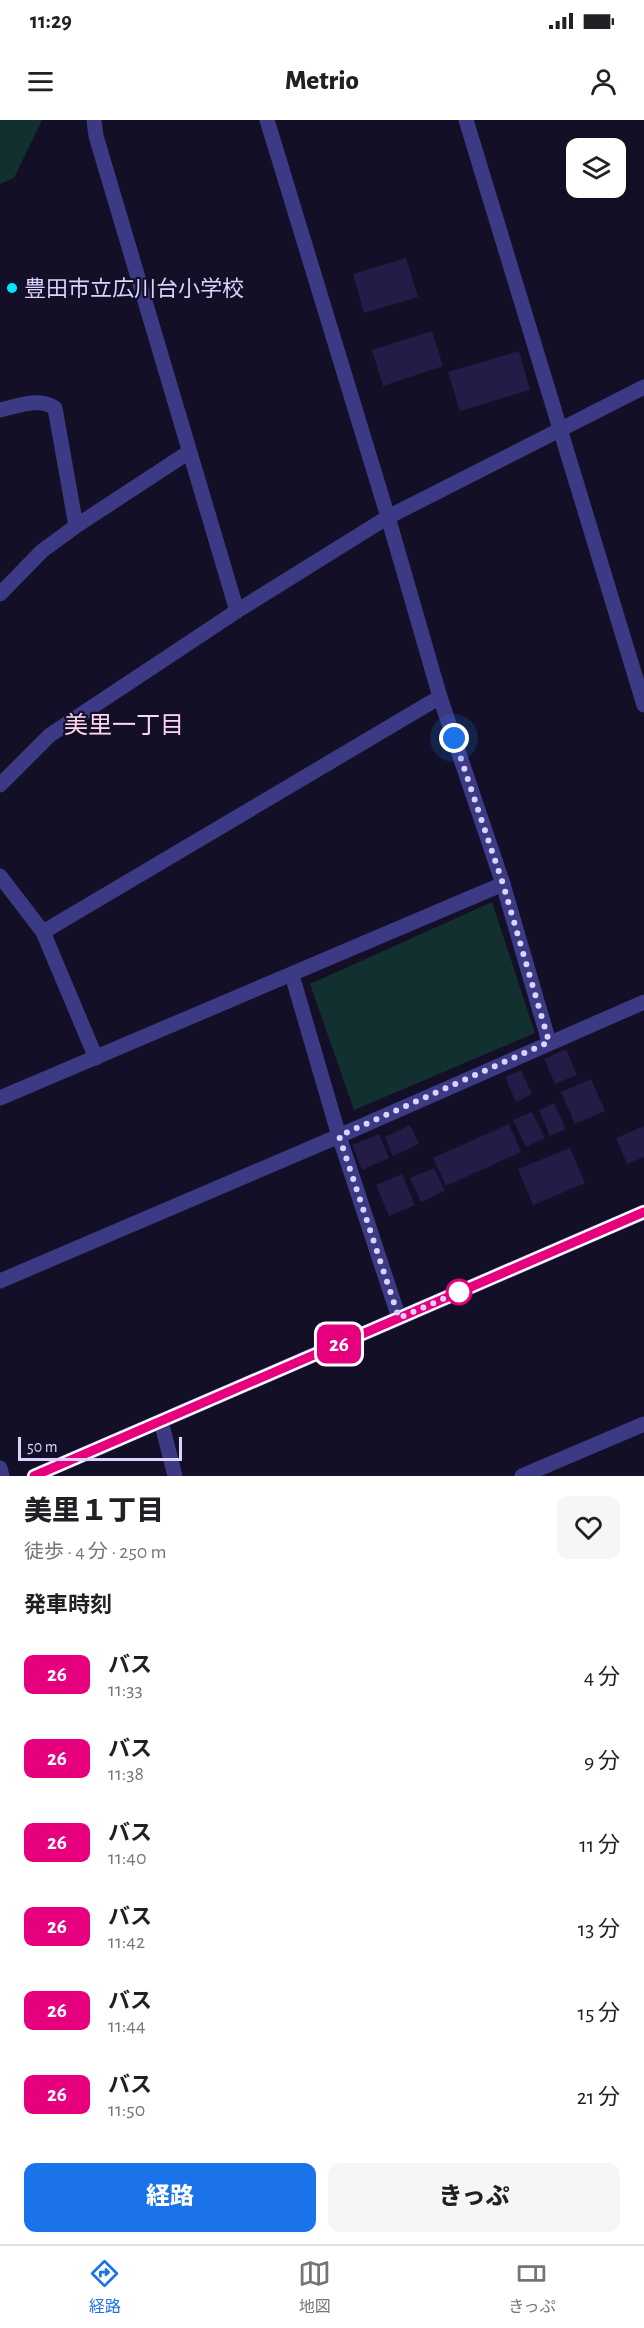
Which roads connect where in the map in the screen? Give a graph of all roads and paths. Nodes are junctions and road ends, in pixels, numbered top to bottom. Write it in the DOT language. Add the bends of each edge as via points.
graph roads {
  1 [pos="94,120"];
  2 [pos="267,120"];
  3 [pos="466,120"];
  4 [pos="644,387"];
  5 [pos="0,410"];
  6 [pos="559,429"];
  7 [pos="189,452"];
  8 [pos="388,517"];
  9 [pos="76,526"];
  10 [pos="0,594"];
  11 [pos="237,611"];
  12 [pos="440,697"];
  13 [pos="644,705"];
  14 [pos="0,785"];
  15 [pos="0,876"];
  16 [pos="503,884"];
  17 [pos="43,932"];
  18 [pos="292,975"];
  19 [pos="644,1002"];
  20 [pos="549,1042"];
  21 [pos="96,1058"];
  22 [pos="0,1098"];
  23 [pos="339,1136"];
  24 [pos="644,1212"];
  25 [pos="0,1281"];
  26 [pos="399,1318"];
  27 [pos="161,1421"];
  28 [pos="644,1424"];
  29 [pos="0,1468"];
  30 [pos="2,1476"];
  31 [pos="34,1476"];
  32 [pos="175,1476"];
  33 [pos="522,1476"];
  1 -- 7 [label="street"];
  2 -- 8 [label="street"];
  3 -- 6 [label="street"];
  4 -- 6 [label="street"];
  5 -- 9 [label="street" via="36,402 55,408"];
  6 -- 8 [label="street"];
  6 -- 13 [label="street"];
  7 -- 9 [label="street"];
  7 -- 11 [label="street"];
  8 -- 11 [label="street"];
  8 -- 12 [label="street"];
  9 -- 10 [label="street" via="42,550"];
  11 -- 14 [label="street" via="50,735"];
  12 -- 16 [label="street"];
  12 -- 17 [label="street"];
  15 -- 17 [label="street"];
  16 -- 18 [label="street"];
  16 -- 20 [label="street"];
  17 -- 21 [label="street"];
  18 -- 21 [label="street"];
  18 -- 23 [label="street"];
  19 -- 20 [label="street"];
  20 -- 23 [label="street"];
  21 -- 22 [label="street"];
  23 -- 25 [label="street"];
  23 -- 26 [label="street"];
  24 -- 26 [label="street"];
  26 -- 27 [label="street"];
  27 -- 31 [label="street"];
  27 -- 32 [label="street"];
  28 -- 33 [label="street"];
  29 -- 30 [label="street"];
}
